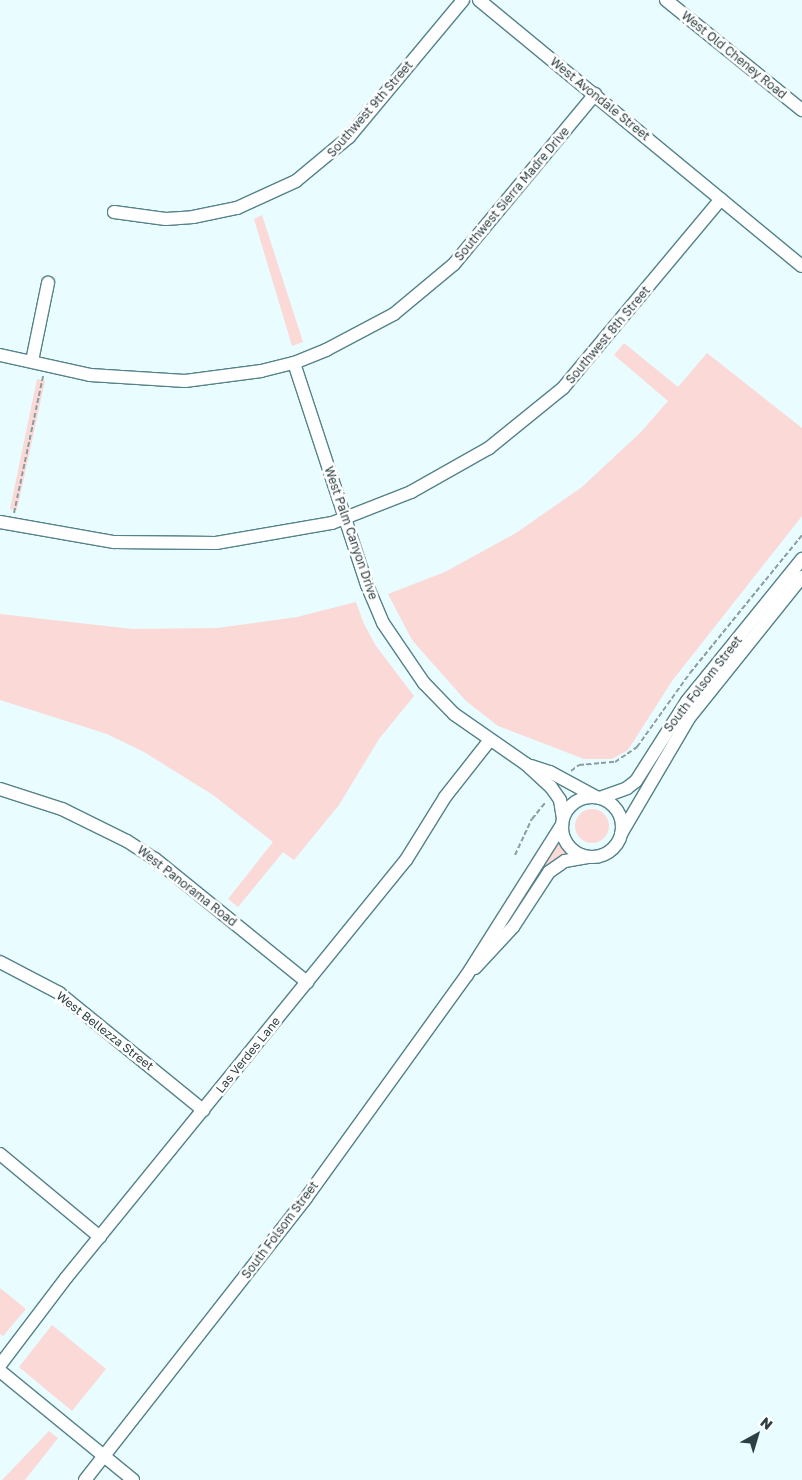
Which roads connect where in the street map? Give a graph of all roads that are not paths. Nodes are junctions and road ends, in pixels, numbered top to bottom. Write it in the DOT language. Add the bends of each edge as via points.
graph roads {
  1 [pos="463,0"];
  2 [pos="479,0"];
  3 [pos="666,0"];
  4 [pos="594,94"];
  5 [pos="802,110"];
  6 [pos="721,200"];
  7 [pos="114,212"];
  8 [pos="802,266"];
  9 [pos="48,282"];
  10 [pos="0,355"];
  11 [pos="32,361"];
  12 [pos="294,363"];
  13 [pos="345,518"];
  14 [pos="6,524"];
  15 [pos="802,559"];
  16 [pos="802,578"];
  17 [pos="489,741"];
  18 [pos="526,764"];
  19 [pos="0,789"];
  20 [pos="598,797"];
  21 [pos="563,822"];
  22 [pos="621,834"];
  23 [pos="590,856"];
  24 [pos="0,962"];
  25 [pos="467,975"];
  26 [pos="307,982"];
  27 [pos="203,1110"];
  28 [pos="0,1154"];
  29 [pos="100,1237"];
  30 [pos="0,1365"];
  31 [pos="0,1370"];
  32 [pos="104,1456"];
  33 [pos="85,1480"];
  34 [pos="133,1480"];
  1 -- 7 [label="street, Southwest 9th Street" via="349,137 296,181 238,208 193,217 166,219"];
  2 -- 4 [label="street, West Avondale Street"];
  3 -- 5 [label="street, West Old Cheney Road"];
  4 -- 6 [label="street, West Avondale Street"];
  4 -- 12 [label="street, Southwest Sierra Madre Drive" via="472,246 436,281 380,322"];
  6 -- 8 [label="street, West Avondale Street"];
  6 -- 13 [label="street, Southwest 8th Street" via="586,365 520,425 456,469 411,492"];
  9 -- 11 [label="street"];
  10 -- 11 [label="street, Southwest Sierra Madre Drive"];
  11 -- 12 [label="street, Southwest Sierra Madre Drive" via="90,375 186,381 224,378"];
  12 -- 13 [label="street, West Palm Canyon Drive"];
  13 -- 14 [label="street, Southwest 8th Street" via="249,539 183,545 114,542"];
  13 -- 17 [label="street, West Palm Canyon Drive" via="383,624 401,652 424,683 454,714"];
  15 -- 20 [label="street, South Folsom Street" via="687,701 636,781 627,788"];
  16 -- 22 [label="street, South Folsom Street" via="689,718"];
  17 -- 18 [label="street, West Palm Canyon Drive"];
  17 -- 26 [label="street, Las Verdes Lane" via="445,797 406,860"];
  18 -- 20 [label="street, West Palm Canyon Drive" via="550,772"];
  18 -- 21 [label="street, West Palm Canyon Drive" via="555,792"];
  19 -- 26 [label="street, West Panorama Road" via="62,809 127,841 155,859"];
  20 -- 21 [label="street" via="572,804"];
  20 -- 22 [label="street" via="616,808"];
  21 -- 23 [label="street" via="567,843 574,850"];
  21 -- 25 [label="street, South Folsom Street"];
  22 -- 23 [label="street" via="610,851"];
  23 -- 25 [label="street, South Folsom Street" via="566,861 549,872 513,927"];
  24 -- 27 [label="street, West Bellezza Street" via="59,993"];
  25 -- 32 [label="street, South Folsom Street" via="270,1245"];
  26 -- 27 [label="street, Las Verdes Lane"];
  27 -- 29 [label="street, Las Verdes Lane"];
  28 -- 29 [label="street"];
  29 -- 30 [label="street, Las Verdes Lane"];
  31 -- 32 [label="street"];
  32 -- 33 [label="street, South Folsom Street"];
  32 -- 34 [label="street"];
}
